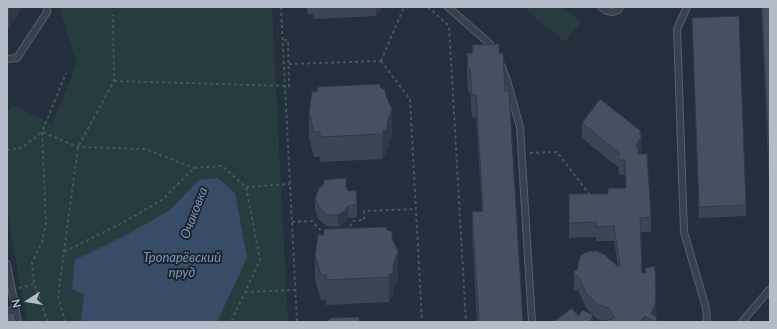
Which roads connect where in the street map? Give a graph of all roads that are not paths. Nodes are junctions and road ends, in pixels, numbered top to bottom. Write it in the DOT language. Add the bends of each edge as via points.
graph roads {
  1 [pos="47,7"];
  2 [pos="448,7"];
  3 [pos="601,7"];
  4 [pos="620,7"];
  5 [pos="687,7"];
  6 [pos="7,59"];
  7 [pos="7,264"];
  8 [pos="770,289"];
  9 [pos="16,309"];
  10 [pos="7,312"];
  11 [pos="18,322"];
  12 [pos="532,322"];
  13 [pos="707,322"];
  14 [pos="742,322"];
  1 -- 6 [label="lane" via="47,12 17,58"];
  2 -- 12 [label="lane" via="490,44 507,80 520,128"];
  3 -- 4 [label="lane" via="613,12"];
  5 -- 13 [label="lane" via="677,29 684,232 706,308"];
  7 -- 9 [label="lane"];
  8 -- 14 [label="lane"];
  9 -- 10 [label="lane"];
  9 -- 11 [label="lane"];
}
